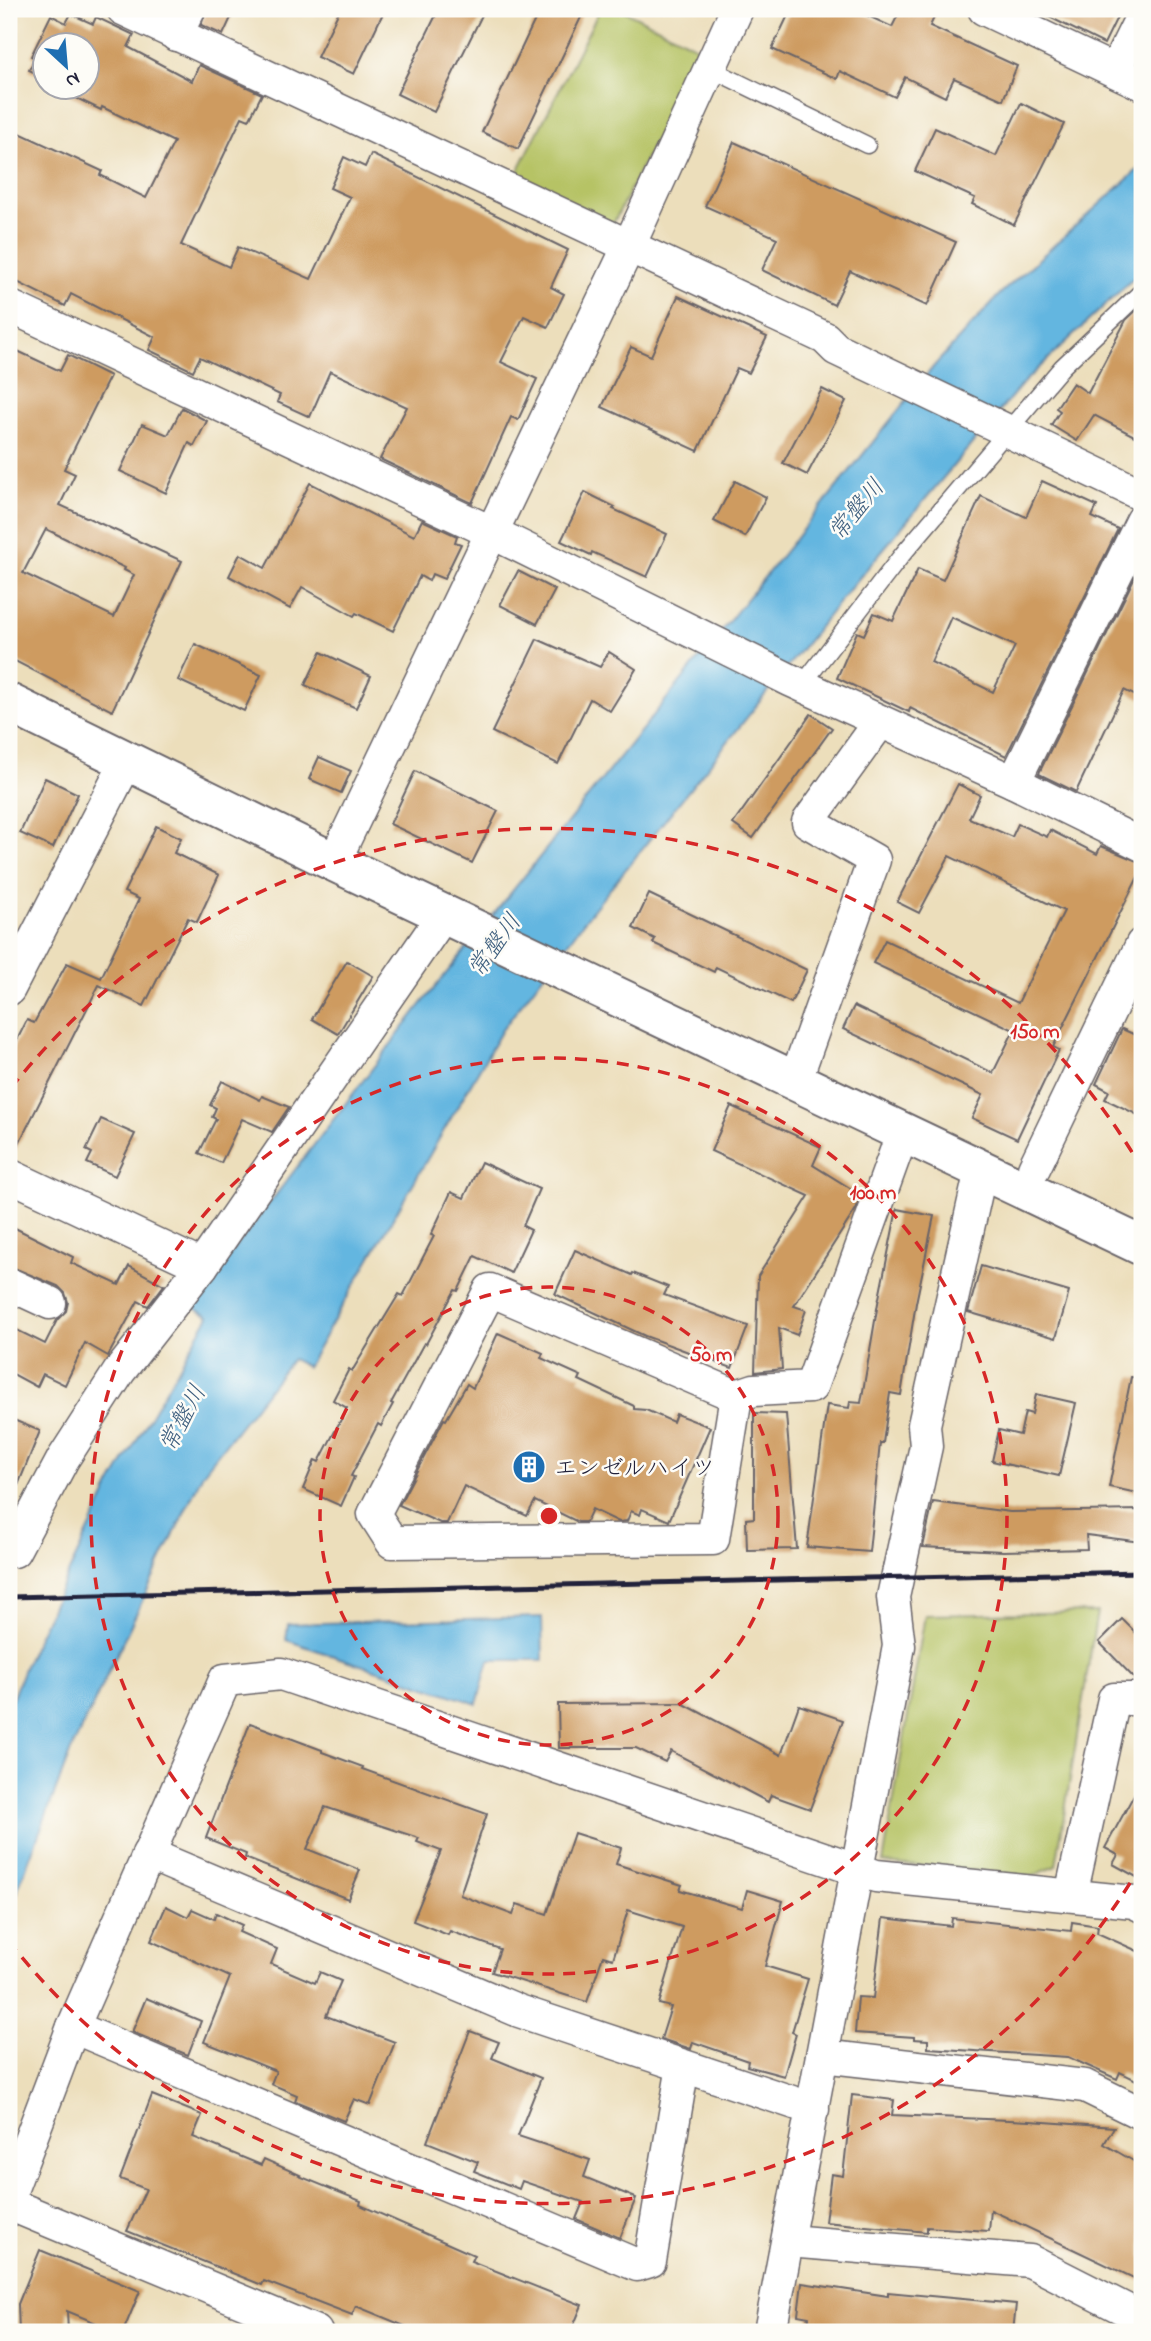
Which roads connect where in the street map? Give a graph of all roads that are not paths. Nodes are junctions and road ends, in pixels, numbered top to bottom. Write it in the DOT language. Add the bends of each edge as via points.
graph roads {
  1 [pos="122,9"];
  2 [pos="737,9"];
  3 [pos="984,9"];
  4 [pos="1142,16"];
  5 [pos="183,22"];
  6 [pos="709,68"];
  7 [pos="1129,77"];
  8 [pos="867,145"];
  9 [pos="628,248"];
  10 [pos="1142,291"];
  11 [pos="9,306"];
  12 [pos="1005,430"];
  13 [pos="1142,495"];
  14 [pos="1142,521"];
  15 [pos="491,532"];
  16 [pos="796,682"];
  17 [pos="9,703"];
  18 [pos="880,722"];
  19 [pos="127,761"];
  20 [pos="1014,782"];
  21 [pos="1142,845"];
  22 [pos="334,862"];
  23 [pos="457,920"];
  24 [pos="1142,944"];
  25 [pos="16,956"];
  26 [pos="9,989"];
  27 [pos="795,1081"];
  28 [pos="904,1132"];
  29 [pos="1034,1168"];
  30 [pos="981,1170"];
  31 [pos="9,1175"];
  32 [pos="1142,1246"];
  33 [pos="202,1266"];
  34 [pos="9,1284"];
  35 [pos="50,1303"];
  36 [pos="736,1396"];
  37 [pos="14,1551"];
  38 [pos="1142,1699"];
  39 [pos="148,1854"];
  40 [pos="858,1871"];
  41 [pos="1070,1895"];
  42 [pos="1142,1906"];
  43 [pos="73,2027"];
  44 [pos="822,2056"];
  45 [pos="683,2066"];
  46 [pos="813,2109"];
  47 [pos="1142,2114"];
  48 [pos="9,2196"];
  49 [pos="9,2204"];
  50 [pos="788,2241"];
  51 [pos="1142,2318"];
  52 [pos="316,2332"];
  53 [pos="770,2332"];
  1 -- 5 [label="street"];
  2 -- 6 [label="street"];
  3 -- 7 [label="street"];
  4 -- 7 [label="street"];
  5 -- 9 [label="street"];
  6 -- 8 [label="lane"];
  6 -- 9 [label="street"];
  9 -- 12 [label="street" via="825,338 836,349"];
  9 -- 15 [label="street"];
  10 -- 12 [label="lane" via="1062,367"];
  11 -- 15 [label="street"];
  12 -- 13 [label="street"];
  12 -- 16 [label="lane"];
  14 -- 20 [label="street"];
  15 -- 16 [label="street"];
  15 -- 22 [label="street"];
  16 -- 18 [label="street"];
  17 -- 19 [label="street"];
  18 -- 20 [label="street"];
  18 -- 27 [label="street" via="808,822 874,860"];
  19 -- 22 [label="street"];
  19 -- 25 [label="street"];
  20 -- 21 [label="street"];
  22 -- 23 [label="street"];
  23 -- 27 [label="street"];
  23 -- 33 [label="street"];
  24 -- 29 [label="street"];
  25 -- 26 [label="street"];
  27 -- 28 [label="street"];
  28 -- 30 [label="street"];
  28 -- 36 [label="street" via="811,1387 754,1390"];
  30 -- 32 [label="street"];
  30 -- 40 [label="street" via="924,1425 926,1446 893,1597 899,1646"];
  31 -- 33 [label="street"];
  33 -- 37 [label="street" via="99,1402"];
  34 -- 35 [label="street"];
  36 -- 36 [label="street" via="490,1290 374,1514 392,1542 713,1539"];
  38 -- 41 [label="street" via="1114,1699"];
  39 -- 40 [label="street" via="225,1681 281,1674"];
  39 -- 43 [label="street"];
  39 -- 45 [label="street" via="519,2011"];
  40 -- 41 [label="street"];
  40 -- 44 [label="street"];
  41 -- 42 [label="street"];
  43 -- 45 [label="street" via="637,2265 650,2261"];
  43 -- 48 [label="street"];
  44 -- 46 [label="street"];
  44 -- 47 [label="street" via="1085,2086"];
  45 -- 46 [label="street"];
  46 -- 50 [label="street"];
  49 -- 52 [label="street"];
  50 -- 51 [label="street" via="1030,2261"];
  50 -- 53 [label="street"];
}
